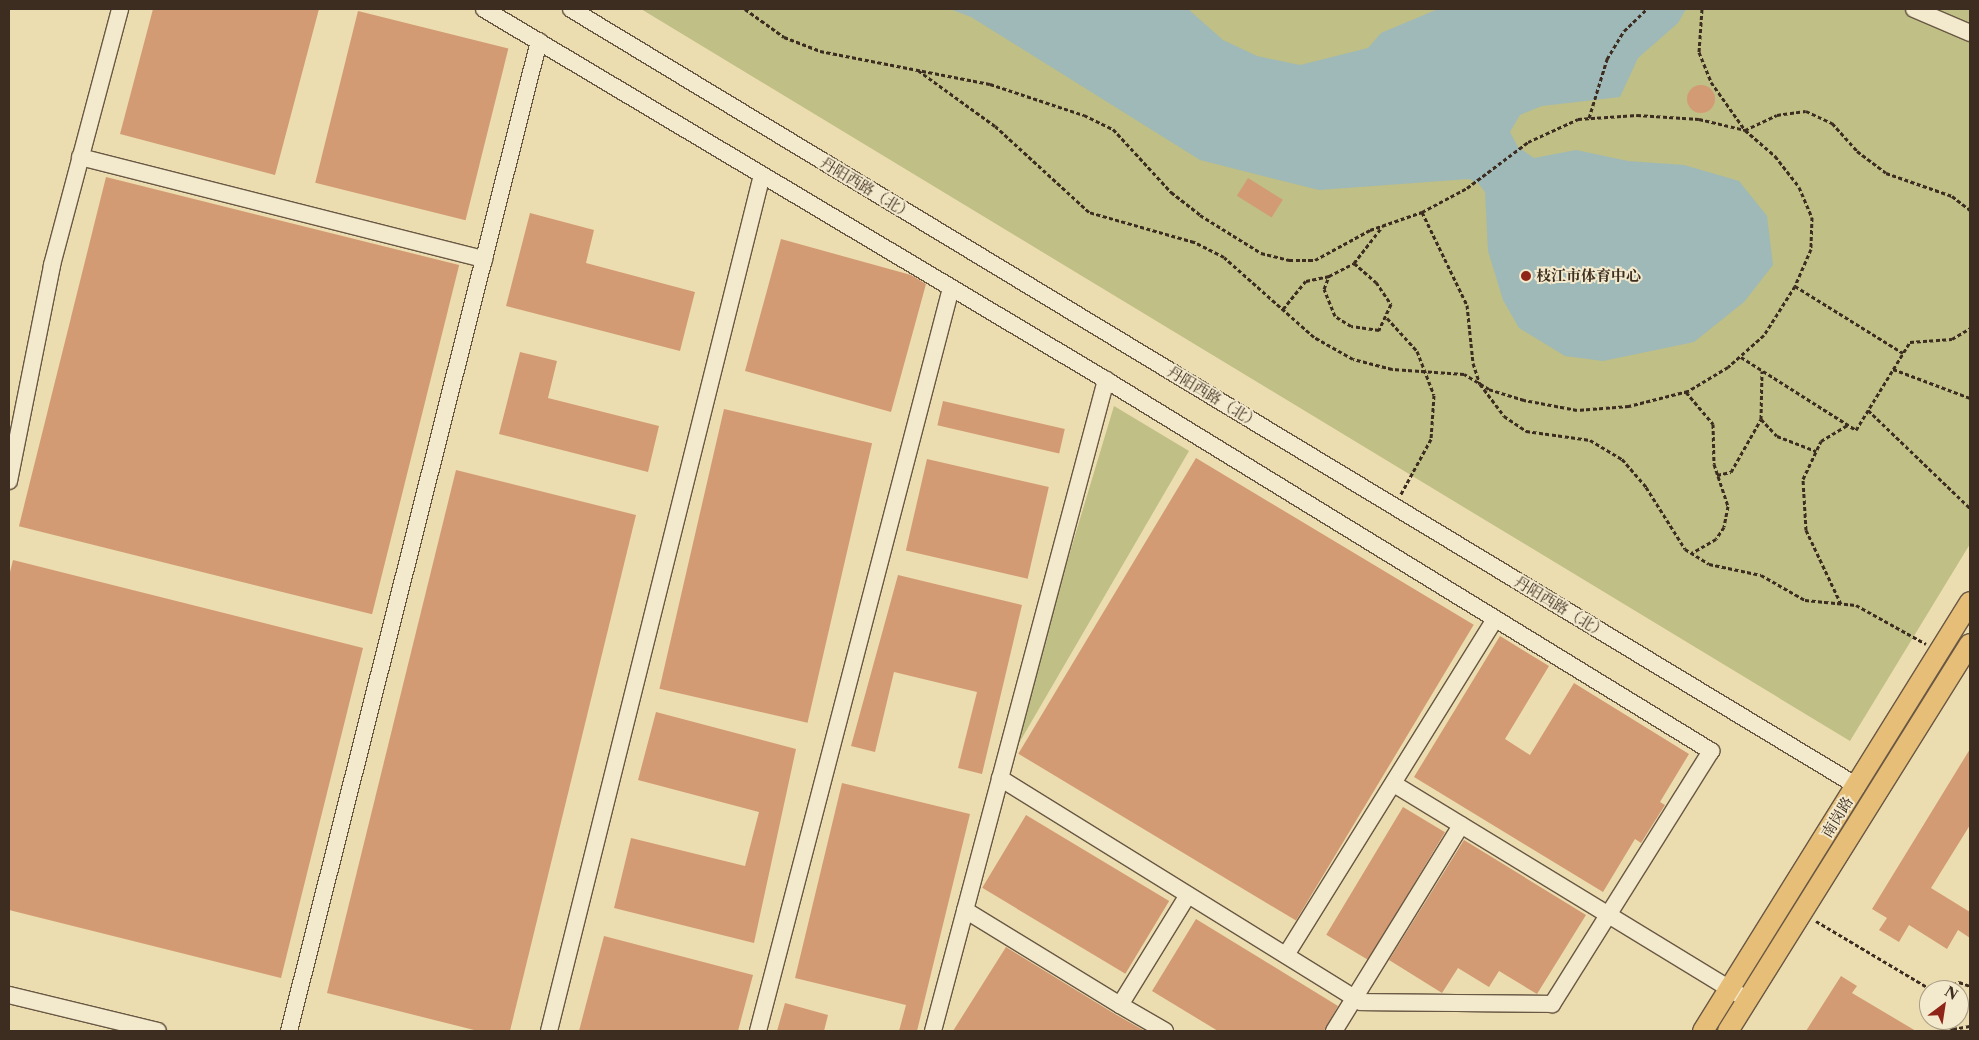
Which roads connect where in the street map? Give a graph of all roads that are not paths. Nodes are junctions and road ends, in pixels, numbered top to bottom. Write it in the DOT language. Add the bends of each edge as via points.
graph roads {
  1 [pos="120,9"];
  2 [pos="484,9"];
  3 [pos="571,9"];
  4 [pos="1914,9"];
  5 [pos="1970,33"];
  6 [pos="539,41"];
  7 [pos="80,157"];
  8 [pos="762,175"];
  9 [pos="484,259"];
  10 [pos="951,288"];
  11 [pos="1106,380"];
  12 [pos="9,481"];
  13 [pos="1970,602"];
  14 [pos="1495,619"];
  15 [pos="1970,644"];
  16 [pos="1000,778"];
  17 [pos="1394,784"];
  18 [pos="1857,786"];
  19 [pos="1461,825"];
  20 [pos="1188,895"];
  21 [pos="965,910"];
  22 [pos="1608,915"];
  23 [pos="1286,955"];
  24 [pos="1729,989"];
  25 [pos="9,995"];
  26 [pos="1354,998"];
  27 [pos="1748,1000"];
  28 [pos="1120,1005"];
  29 [pos="158,1031"];
  30 [pos="289,1031"];
  31 [pos="550,1031"];
  32 [pos="758,1031"];
  33 [pos="933,1031"];
  34 [pos="1165,1031"];
  35 [pos="1334,1031"];
  36 [pos="1703,1031"];
  37 [pos="1728,1031"];
  1 -- 7 [label="street"];
  2 -- 6 [label="street"];
  3 -- 18 [label="street, 丹阳西路（北）"];
  4 -- 5 [label="street"];
  6 -- 8 [label="street"];
  6 -- 9 [label="street"];
  7 -- 9 [label="street"];
  7 -- 12 [label="street" via="52,265"];
  8 -- 10 [label="street"];
  8 -- 31 [label="street"];
  9 -- 30 [label="street"];
  10 -- 11 [label="street"];
  10 -- 32 [label="street"];
  11 -- 14 [label="street"];
  11 -- 16 [label="street"];
  13 -- 18 [label="main road, 南岗路"];
  14 -- 17 [label="street"];
  14 -- 22 [label="street" via="1711,752"];
  15 -- 27 [label="main road, 南岗路"];
  16 -- 20 [label="street"];
  16 -- 21 [label="street"];
  17 -- 19 [label="street"];
  17 -- 23 [label="street"];
  18 -- 24 [label="main road, 南岗路"];
  19 -- 22 [label="street"];
  19 -- 26 [label="street"];
  20 -- 23 [label="street"];
  20 -- 28 [label="street"];
  21 -- 28 [label="street"];
  21 -- 33 [label="street"];
  22 -- 24 [label="street"];
  22 -- 26 [label="street" via="1552,1004 1361,1002"];
  23 -- 26 [label="street"];
  24 -- 27 [label="street"];
  24 -- 36 [label="main road, 南岗路"];
  25 -- 29 [label="street"];
  26 -- 35 [label="street"];
  27 -- 37 [label="main road, 南岗路"];
  28 -- 34 [label="street"];
}
